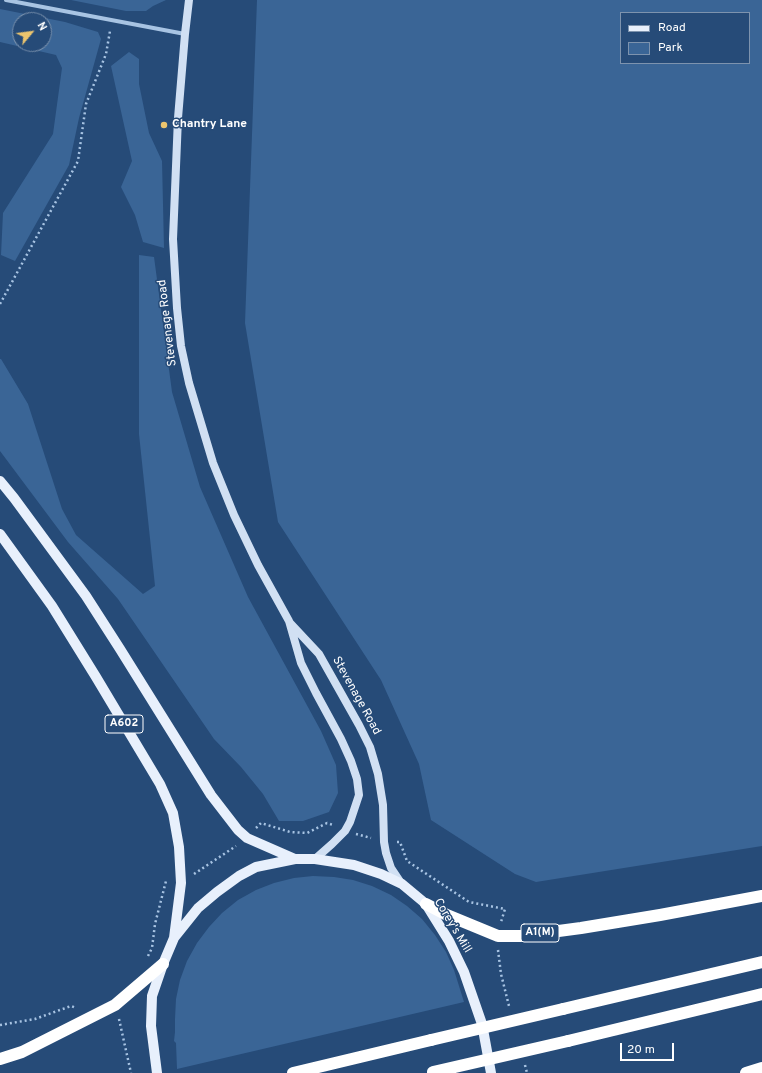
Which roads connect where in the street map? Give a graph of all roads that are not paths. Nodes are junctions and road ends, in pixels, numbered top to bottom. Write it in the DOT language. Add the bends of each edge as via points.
graph roads {
  1 [pos="6,0"];
  2 [pos="189,0"];
  3 [pos="185,34"];
  4 [pos="0,481"];
  5 [pos="0,534"];
  6 [pos="289,622"];
  7 [pos="295,859"];
  8 [pos="315,859"];
  9 [pos="402,884"];
  10 [pos="762,896"];
  11 [pos="426,904"];
  12 [pos="174,938"];
  13 [pos="762,962"];
  14 [pos="163,964"];
  15 [pos="762,994"];
  16 [pos="0,1059"];
  17 [pos="762,1068"];
  18 [pos="431,1072"];
  19 [pos="157,1073"];
  20 [pos="293,1073"];
  21 [pos="491,1073"];
  22 [pos="746,1073"];
  1 -- 3 [label="street"];
  2 -- 3 [label="street, Stevenage Road"];
  3 -- 6 [label="street, Stevenage Road" via="172,239 181,346 189,383 213,463 234,516"];
  4 -- 7 [label="main road, A602" via="86,596 211,795 238,830 247,838"];
  5 -- 12 [label="main road, A602" via="52,606 160,784 173,813 179,847 181,883"];
  6 -- 8 [label="street, Stevenage Road" via="301,663 351,761 359,795 345,830"];
  6 -- 9 [label="street, Stevenage Road" via="319,654 370,747 383,805 386,853 391,868"];
  7 -- 8 [label="main road, Corey's Mill"];
  7 -- 12 [label="main road, Corey's Mill" via="256,867 240,876 198,908"];
  8 -- 9 [label="main road, Corey's Mill" via="354,865"];
  9 -- 11 [label="main road, Corey's Mill"];
  10 -- 11 [label="highway, A1(M)" via="660,915 521,936 498,936"];
  11 -- 21 [label="main road, Corey's Mill" via="449,941 464,972 482,1024"];
  12 -- 14 [label="main road, Corey's Mill"];
  13 -- 20 [label="highway, bridge"];
  14 -- 16 [label="highway" via="115,1005 22,1052"];
  14 -- 19 [label="main road, Corey's Mill" via="152,996 151,1026"];
  15 -- 18 [label="highway, bridge"];
  17 -- 22 [label="highway"];
}
